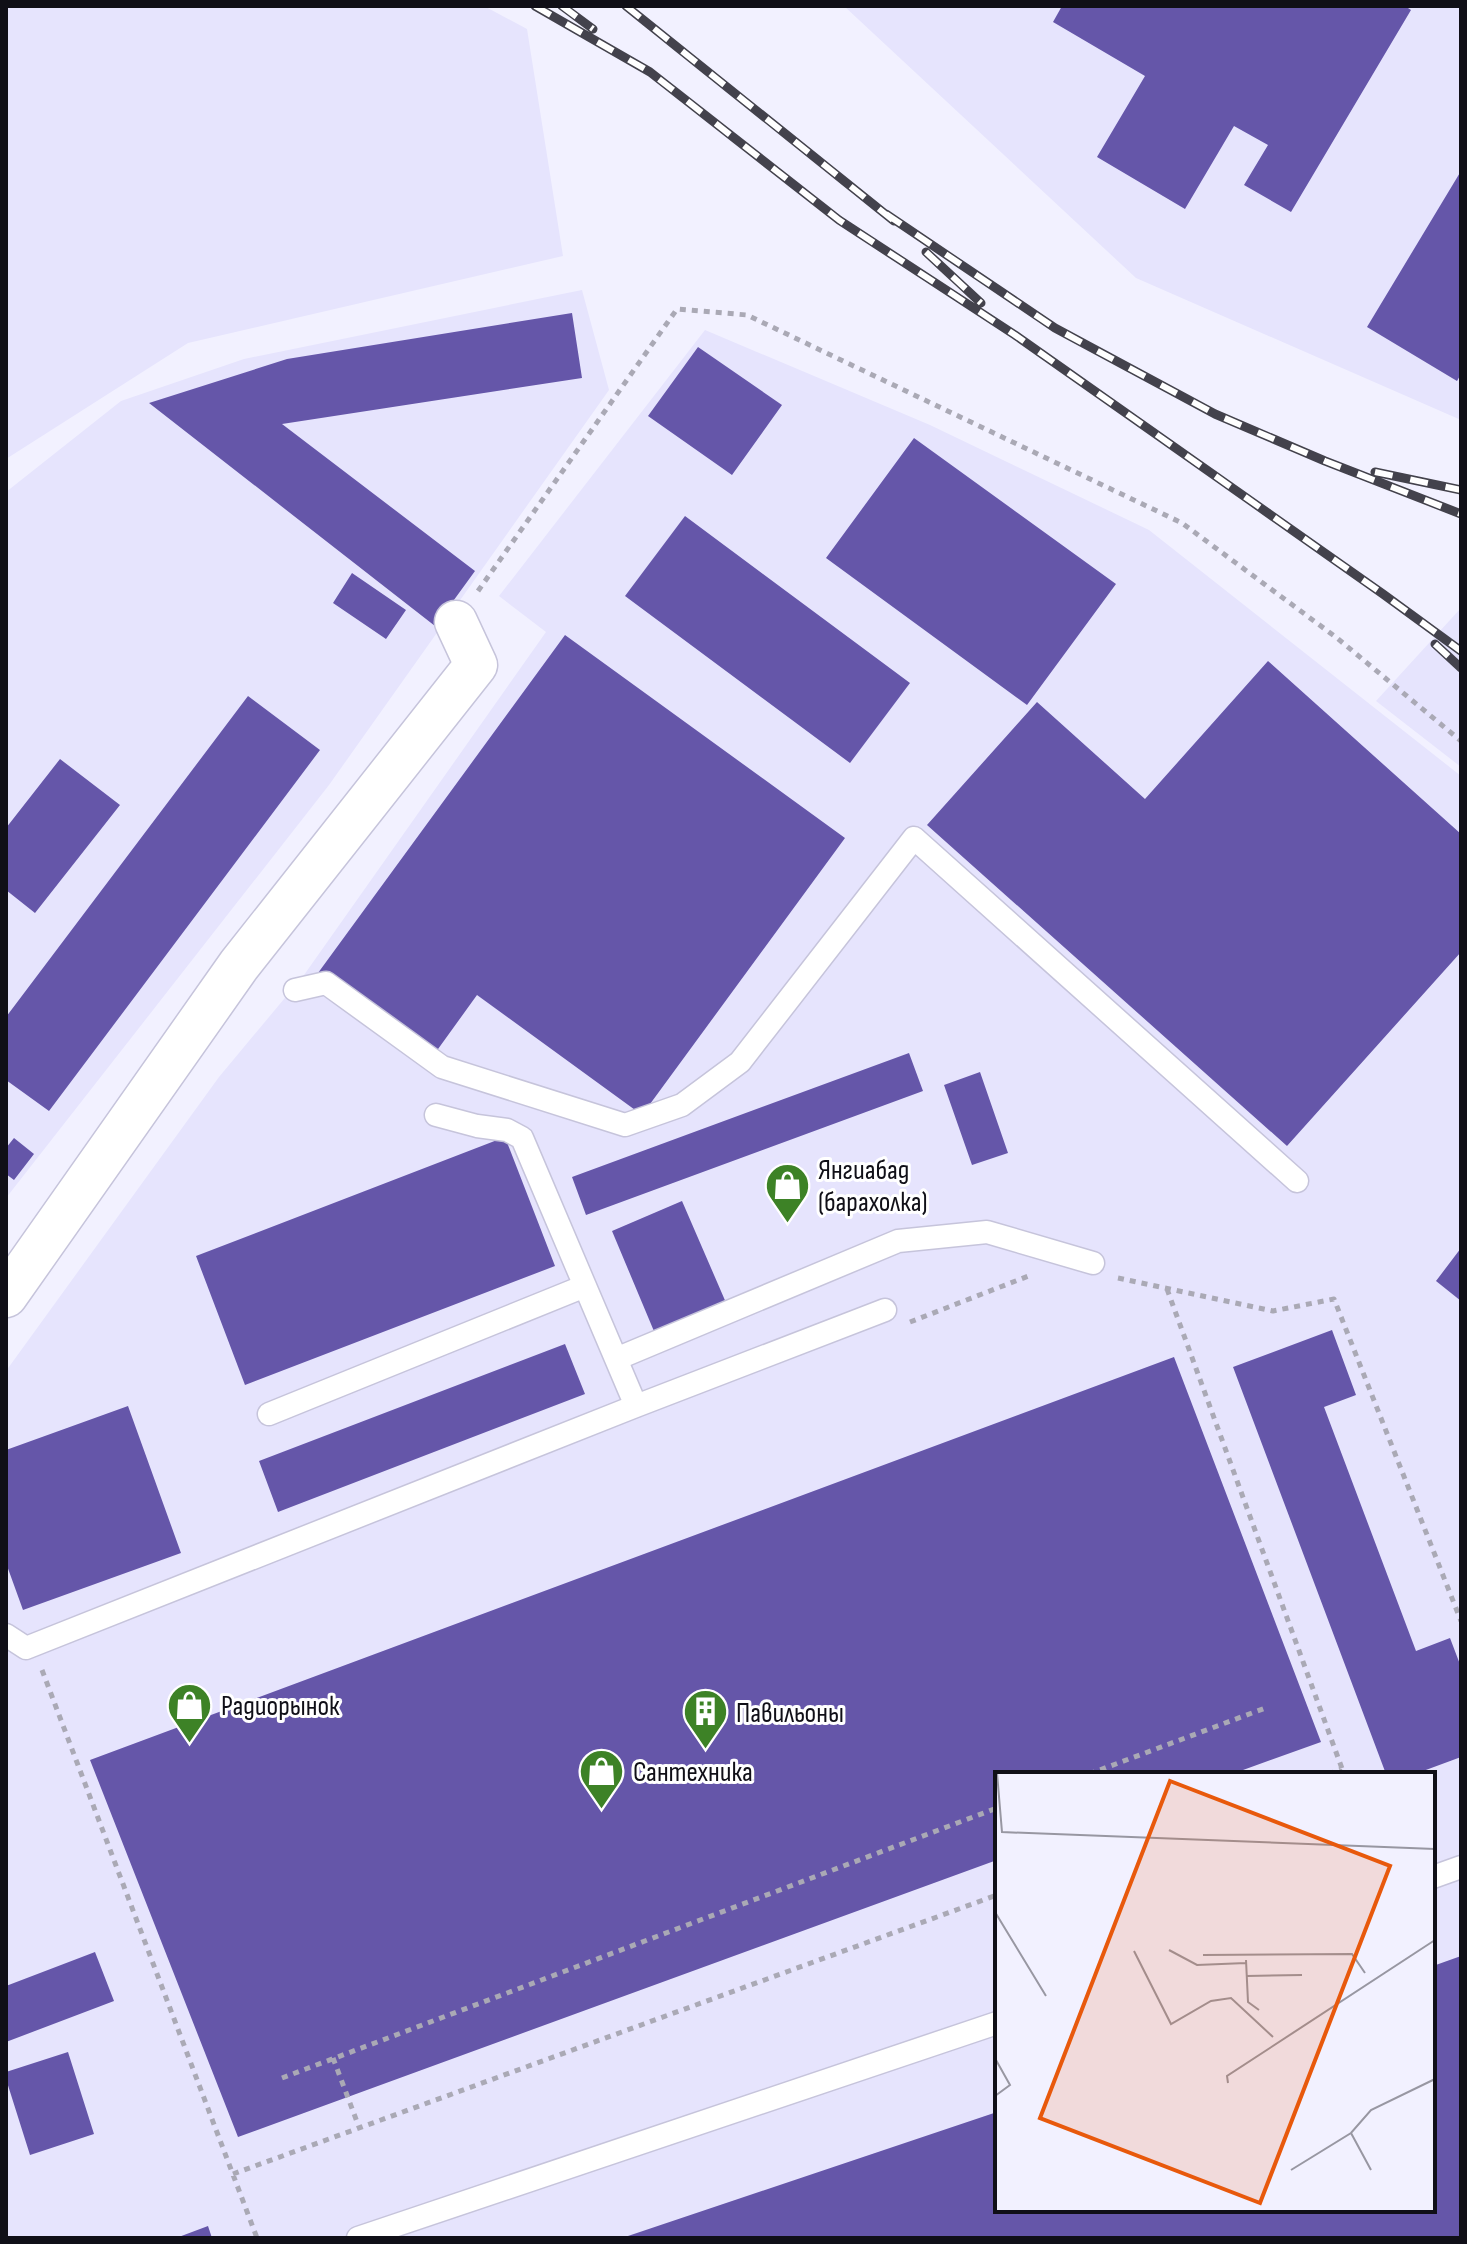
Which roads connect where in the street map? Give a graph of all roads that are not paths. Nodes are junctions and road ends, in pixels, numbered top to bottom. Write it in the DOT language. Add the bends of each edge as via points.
graph roads {
  1 [pos="456,622"];
  2 [pos="295,990"];
  3 [pos="436,1115"];
  4 [pos="1297,1181"];
  5 [pos="1093,1263"];
  6 [pos="585,1286"];
  7 [pos="6,1296"];
  8 [pos="885,1310"];
  9 [pos="616,1359"];
  10 [pos="636,1406"];
  11 [pos="269,1414"];
  12 [pos="6,1635"];
  13 [pos="1461,1867"];
  14 [pos="1435,1876"];
  15 [pos="995,2024"];
  16 [pos="358,2238"];
  1 -- 7 [label="street" via="476,665 239,965"];
  2 -- 4 [label="lane" via="326,983 442,1067 625,1125 682,1105 740,1062 914,838"];
  3 -- 6 [label="lane" via="522,1138"];
  5 -- 9 [label="lane" via="987,1232 898,1241"];
  6 -- 9 [label="lane"];
  6 -- 11 [label="lane"];
  8 -- 10 [label="lane"];
  9 -- 10 [label="lane"];
  10 -- 12 [label="lane" via="26,1648"];
  13 -- 14 [label="lane"];
  15 -- 16 [label="lane"];
}
